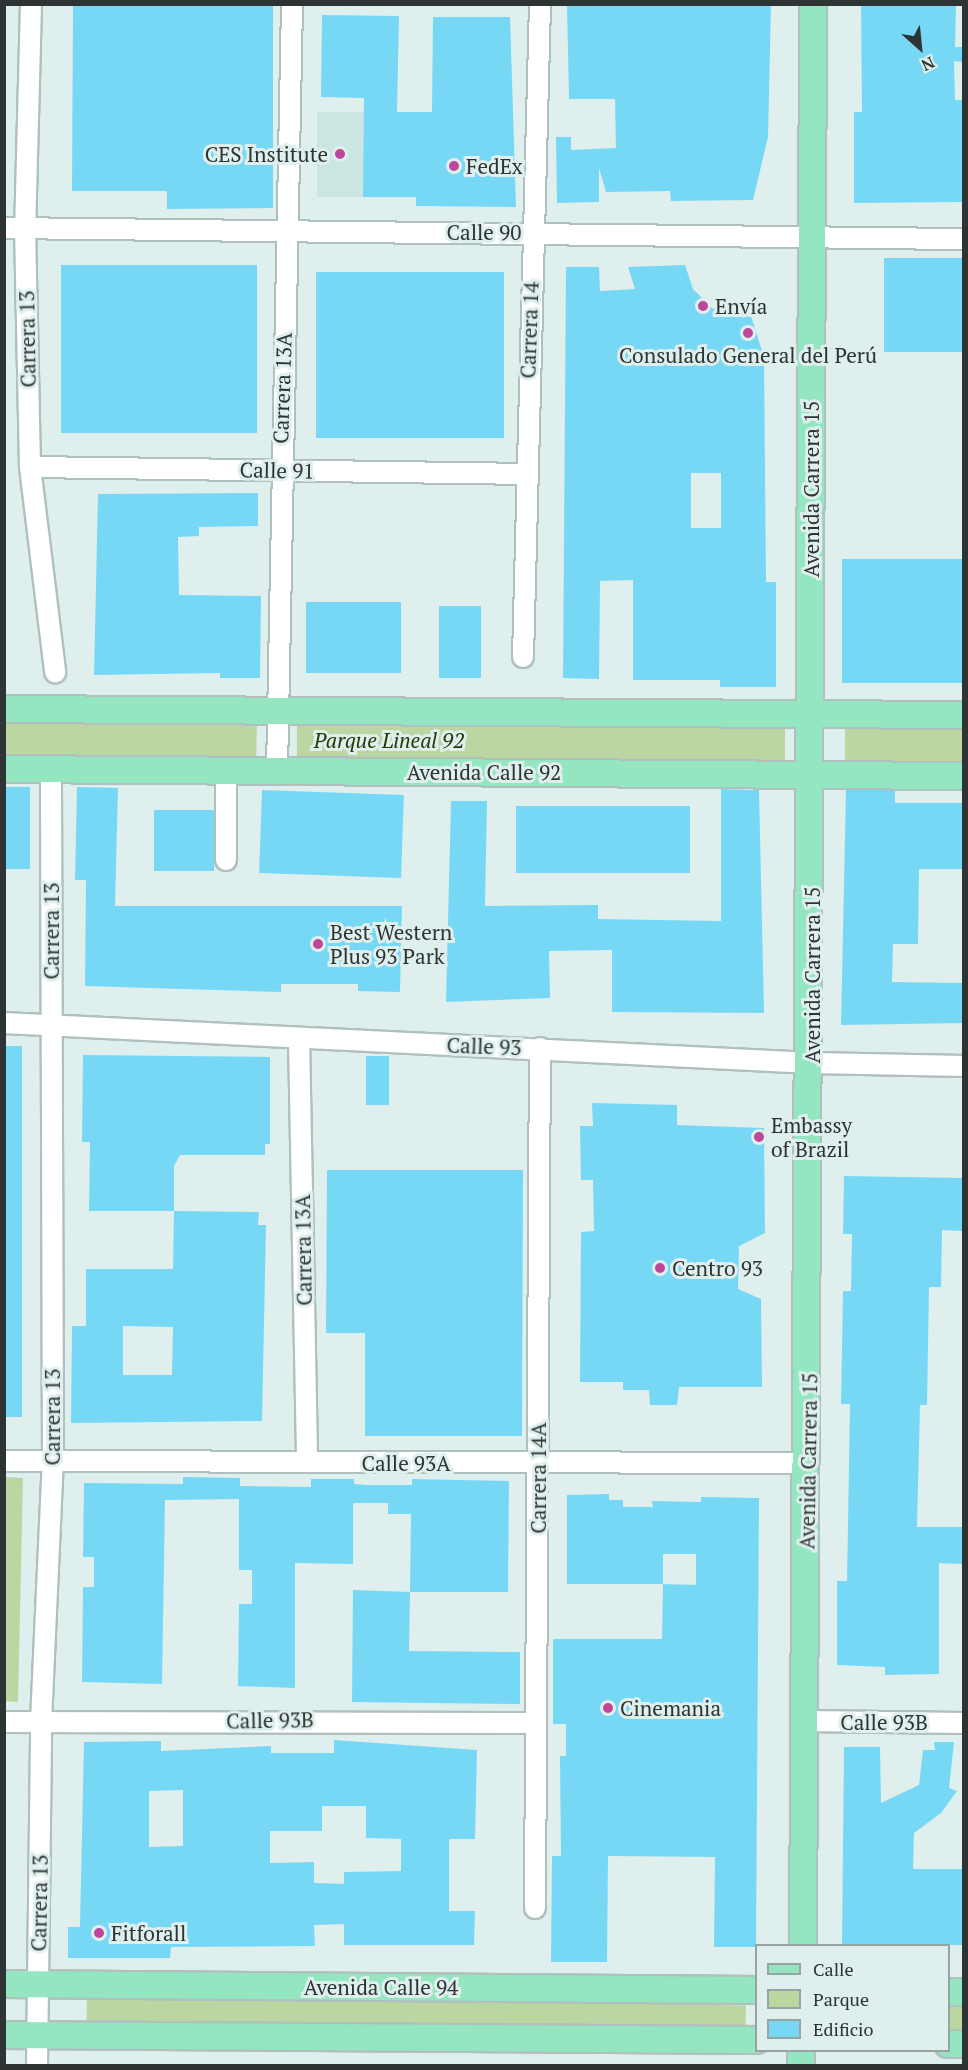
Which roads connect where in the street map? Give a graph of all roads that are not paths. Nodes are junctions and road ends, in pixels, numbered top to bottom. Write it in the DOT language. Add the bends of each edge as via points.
graph roads {
  1 [pos="31,4"];
  2 [pos="292,4"];
  3 [pos="540,4"];
  4 [pos="813,4"];
  5 [pos="4,228"];
  6 [pos="25,228"];
  7 [pos="287,231"];
  8 [pos="532,232"];
  9 [pos="812,239"];
  10 [pos="963,239"];
  11 [pos="30,467"];
  12 [pos="279,470"];
  13 [pos="524,474"];
  14 [pos="523,657"];
  15 [pos="55,672"];
  16 [pos="4,709"];
  17 [pos="277,710"];
  18 [pos="811,713"];
  19 [pos="963,715"];
  20 [pos="4,769"];
  21 [pos="51,769"];
  22 [pos="226,771"];
  23 [pos="277,771"];
  24 [pos="811,774"];
  25 [pos="963,776"];
  26 [pos="226,860"];
  27 [pos="4,1023"];
  28 [pos="51,1025"];
  29 [pos="299,1038"];
  30 [pos="540,1048"];
  31 [pos="812,1063"];
  32 [pos="963,1066"];
  33 [pos="4,1461"];
  34 [pos="53,1462"];
  35 [pos="307,1462"];
  36 [pos="808,1463"];
  37 [pos="538,1464"];
  38 [pos="805,1721"];
  39 [pos="4,1722"];
  40 [pos="41,1722"];
  41 [pos="963,1722"];
  42 [pos="536,1723"];
  43 [pos="535,1908"];
  44 [pos="803,1944"];
  45 [pos="4,1984"];
  46 [pos="38,1984"];
  47 [pos="755,1990"];
  48 [pos="4,2035"];
  49 [pos="38,2035"];
  50 [pos="755,2040"];
  51 [pos="38,2066"];
  1 -- 6 [label="street, Carrera 13"];
  2 -- 7 [label="street, Carrera 13A"];
  3 -- 8 [label="street, Carrera 14"];
  4 -- 9 [label="main road, Avenida Carrera 15"];
  5 -- 6 [label="street, Calle 90"];
  6 -- 7 [label="street, Calle 90"];
  6 -- 11 [label="street, Carrera 13"];
  7 -- 8 [label="street, Calle 90"];
  7 -- 12 [label="street, Carrera 13A"];
  8 -- 9 [label="street, Calle 90"];
  8 -- 13 [label="street, Carrera 14"];
  9 -- 10 [label="street, Calle 90"];
  9 -- 18 [label="main road, Avenida Carrera 15"];
  11 -- 12 [label="street, Calle 91"];
  11 -- 15 [label="street, Carrera 13"];
  12 -- 13 [label="street, Calle 91"];
  12 -- 17 [label="street, Carrera 13A"];
  13 -- 14 [label="street, Carrera 14"];
  16 -- 17 [label="main road"];
  17 -- 18 [label="main road"];
  17 -- 23 [label="street, Carrera 13A"];
  18 -- 19 [label="main road"];
  18 -- 24 [label="main road, Avenida Carrera 15"];
  20 -- 21 [label="main road, Avenida Calle 92"];
  21 -- 22 [label="main road, Avenida Calle 92"];
  21 -- 28 [label="street, Carrera 13"];
  22 -- 23 [label="main road, Avenida Calle 92"];
  22 -- 26 [label="street"];
  23 -- 24 [label="main road, Avenida Calle 92"];
  24 -- 25 [label="main road, Avenida Calle 92"];
  24 -- 31 [label="main road, Avenida Carrera 15"];
  27 -- 28 [label="street, Calle 93"];
  28 -- 29 [label="street, Calle 93"];
  28 -- 34 [label="street, Carrera 13"];
  29 -- 30 [label="street, Calle 93"];
  29 -- 35 [label="street, Carrera 13A"];
  30 -- 31 [label="street, Calle 93"];
  30 -- 37 [label="street, Carrera 14A"];
  31 -- 32 [label="street, Calle 93"];
  31 -- 36 [label="main road, Avenida Carrera 15"];
  33 -- 34 [label="street, Calle 93A"];
  34 -- 35 [label="street, Calle 93A"];
  34 -- 40 [label="street, Carrera 13"];
  35 -- 37 [label="street, Calle 93A"];
  36 -- 37 [label="street, Calle 93A"];
  36 -- 38 [label="main road, Avenida Carrera 15"];
  37 -- 42 [label="street, Carrera 14A"];
  38 -- 41 [label="street, Calle 93B"];
  38 -- 44 [label="main road, Avenida Carrera 15"];
  39 -- 40 [label="street, Calle 93B"];
  40 -- 42 [label="street, Calle 93B"];
  40 -- 46 [label="street, Carrera 13"];
  42 -- 43 [label="street, Carrera 14A"];
  45 -- 46 [label="main road, Avenida Calle 94"];
  46 -- 47 [label="main road, Avenida Calle 94"];
  46 -- 49 [label="street, Carrera 13"];
  48 -- 49 [label="main road"];
  49 -- 50 [label="main road"];
  49 -- 51 [label="street, Carrera 13"];
}
